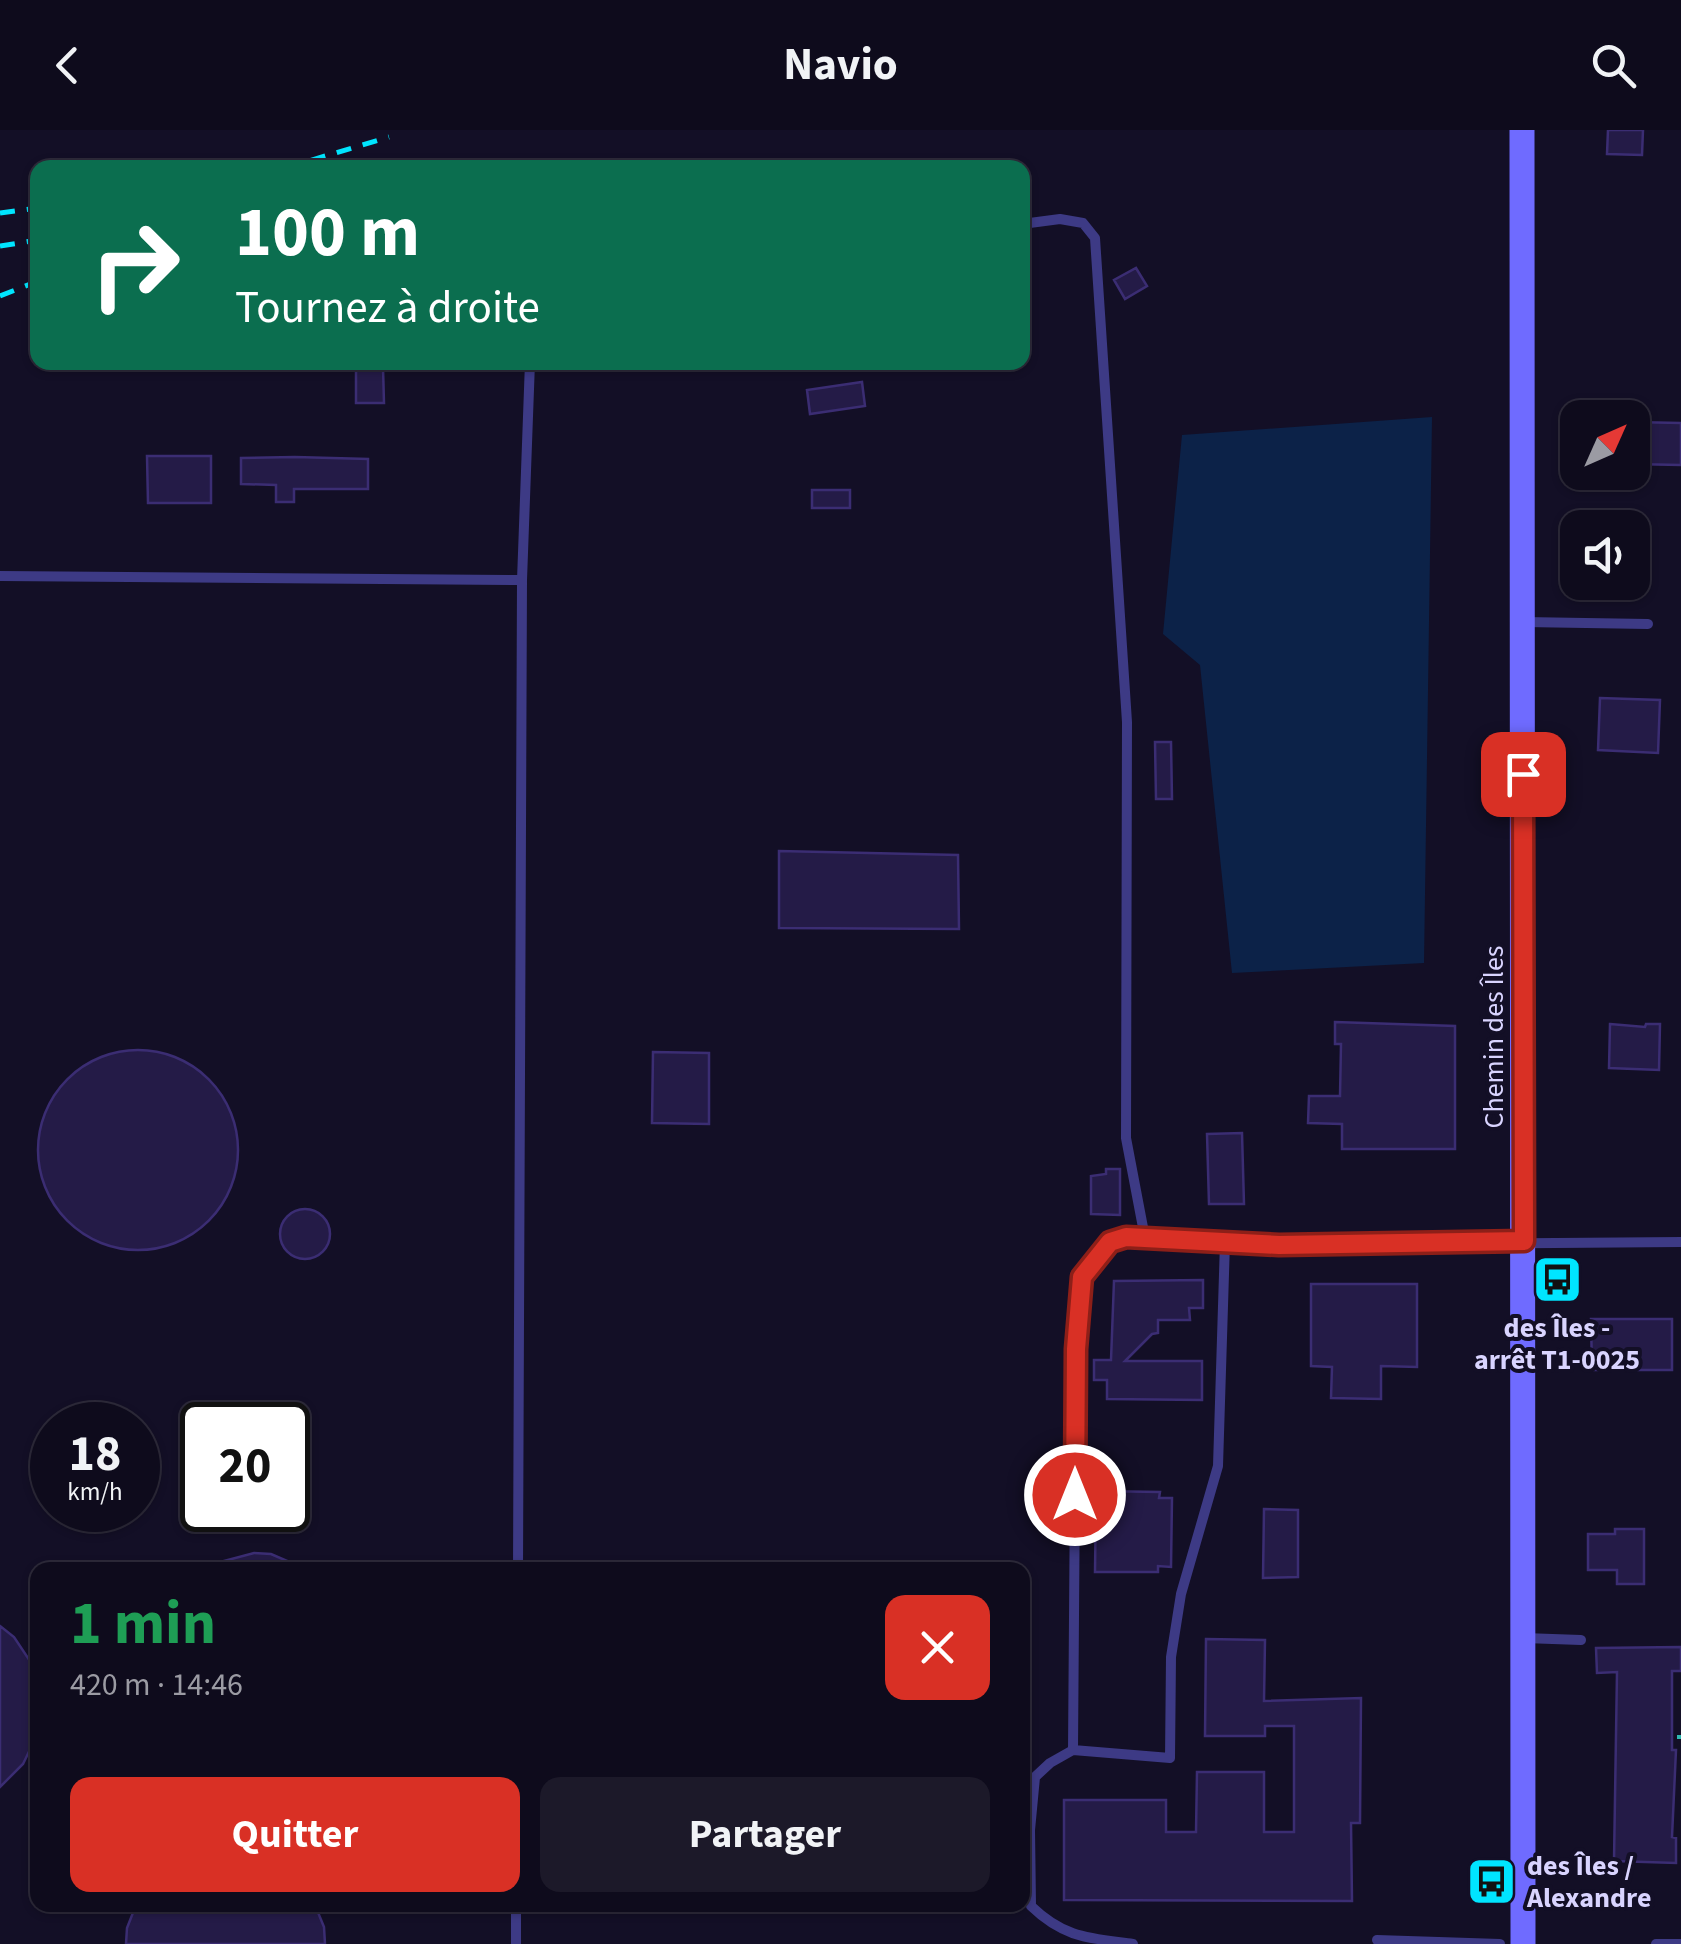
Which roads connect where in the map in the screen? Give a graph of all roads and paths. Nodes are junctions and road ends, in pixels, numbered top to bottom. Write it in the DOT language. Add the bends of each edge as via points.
graph roads {
  1 [pos="1522,130"];
  2 [pos="1030,223"];
  3 [pos="530,370"];
  4 [pos="0,576"];
  5 [pos="522,580"];
  6 [pos="1523,622"];
  7 [pos="1648,624"];
  8 [pos="1145,1238"];
  9 [pos="1524,1241"];
  10 [pos="1225,1242"];
  11 [pos="1681,1242"];
  12 [pos="518,1562"];
  13 [pos="1524,1638"];
  14 [pos="1580,1640"];
  15 [pos="1073,1750"];
  16 [pos="516,1912"];
  17 [pos="1377,1940"];
  18 [pos="516,1944"];
  19 [pos="1133,1944"];
  20 [pos="1500,1944"];
  21 [pos="1523,1944"];
  22 [pos="1656,1944"];
  23 [pos="1681,1944"];
  1 -- 6 [label="main road, Chemin des Îles"];
  2 -- 8 [label="lane" via="1083,223 1096,238 1127,722 1126,1138"];
  3 -- 5 [label="lane"];
  4 -- 5 [label="lane"];
  5 -- 12 [label="lane"];
  6 -- 7 [label="lane"];
  6 -- 9 [label="main road, Chemin des Îles"];
  8 -- 10 [label="lane"];
  8 -- 15 [label="lane" via="1110,1242 1082,1277"];
  9 -- 10 [label="lane"];
  9 -- 11 [label="lane"];
  9 -- 13 [label="main road, Chemin des Îles"];
  10 -- 15 [label="lane" via="1218,1466 1181,1594 1171,1657 1170,1758"];
  13 -- 14 [label="lane"];
  13 -- 21 [label="main road, Chemin des Îles"];
  15 -- 19 [label="lane" via="1035,1777 1031,1906 1052,1927"];
  16 -- 18 [label="lane"];
  17 -- 20 [label="lane"];
  22 -- 23 [label="lane"];
}
